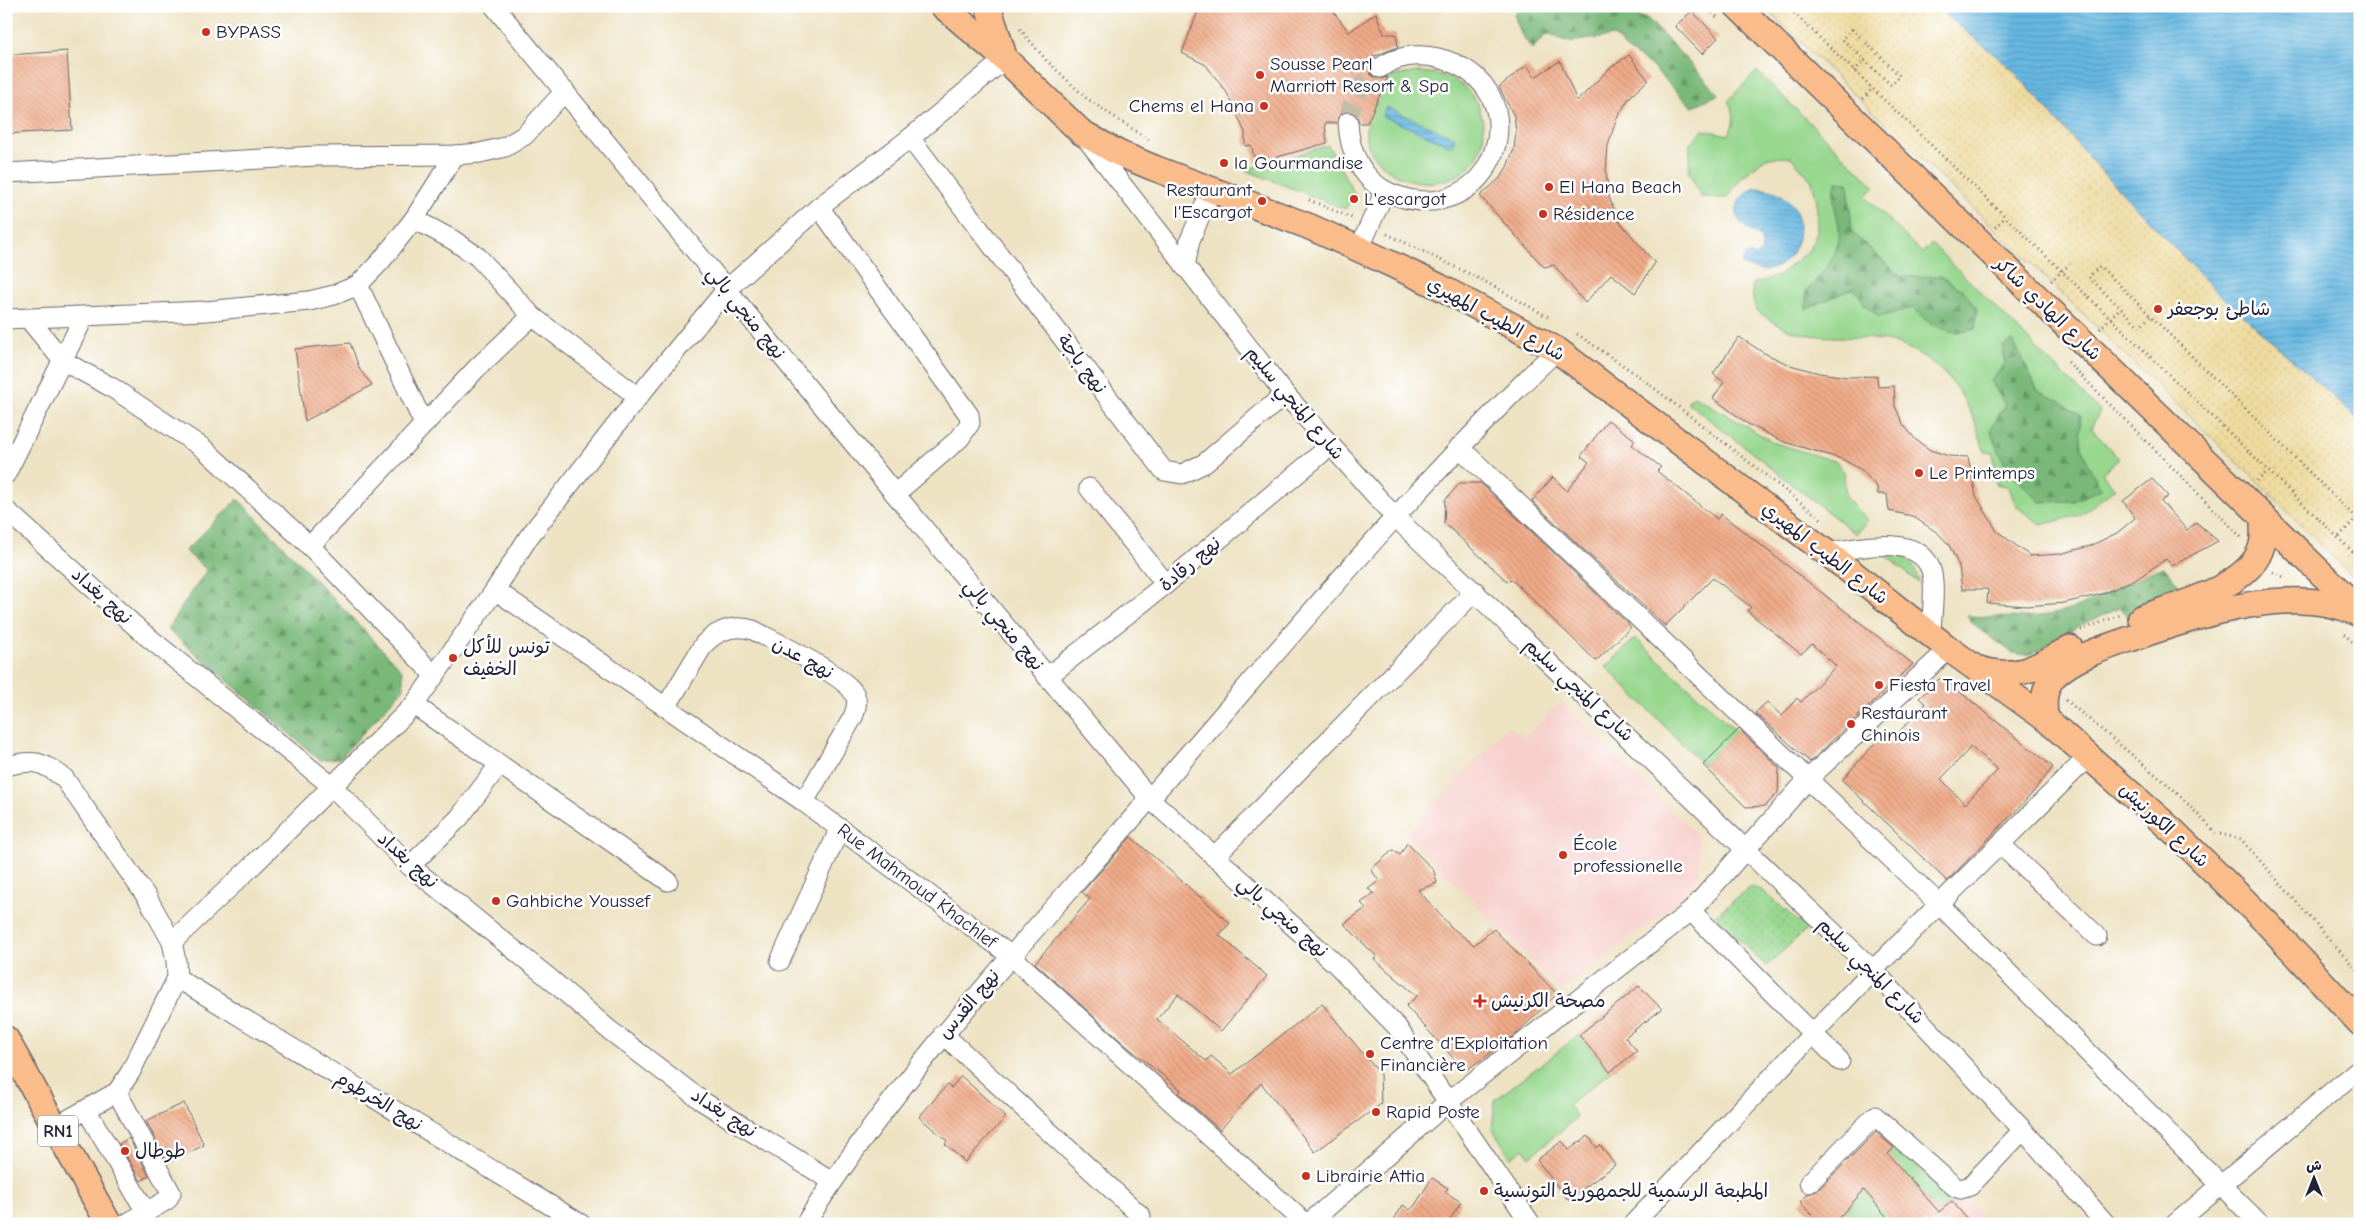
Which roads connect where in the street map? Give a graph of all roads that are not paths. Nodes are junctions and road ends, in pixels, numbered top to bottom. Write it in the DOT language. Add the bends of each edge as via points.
graph roads {
  1 [pos="494,6"];
  2 [pos="943,6"];
  3 [pos="988,6"];
  4 [pos="1731,15"];
  5 [pos="1005,59"];
  6 [pos="1380,68"];
  7 [pos="565,91"];
  8 [pos="1348,122"];
  9 [pos="1081,132"];
  10 [pos="910,138"];
  11 [pos="455,155"];
  12 [pos="6,172"];
  13 [pos="1210,190"];
  14 [pos="1385,191"];
  15 [pos="819,208"];
  16 [pos="414,219"];
  17 [pos="1359,249"];
  18 [pos="1185,267"];
  19 [pos="358,285"];
  20 [pos="726,290"];
  21 [pos="532,316"];
  22 [pos="84,317"];
  23 [pos="28,318"];
  24 [pos="6,319"];
  25 [pos="1557,350"];
  26 [pos="63,361"];
  27 [pos="1285,394"];
  28 [pos="638,397"];
  29 [pos="424,424"];
  30 [pos="1330,446"];
  31 [pos="1459,447"];
  32 [pos="6,474"];
  33 [pos="1089,488"];
  34 [pos="895,494"];
  35 [pos="6,510"];
  36 [pos="1394,516"];
  37 [pos="2263,518"];
  38 [pos="310,546"];
  39 [pos="1827,553"];
  40 [pos="1166,584"];
  41 [pos="494,590"];
  42 [pos="1475,591"];
  43 [pos="2360,612"];
  44 [pos="1940,642"];
  45 [pos="1974,668"];
  46 [pos="434,675"];
  47 [pos="1047,677"];
  48 [pos="414,705"];
  49 [pos="666,708"];
  50 [pos="2046,719"];
  51 [pos="2089,756"];
  52 [pos="499,765"];
  53 [pos="6,766"];
  54 [pos="1809,778"];
  55 [pos="333,787"];
  56 [pos="1150,799"];
  57 [pos="804,802"];
  58 [pos="840,828"];
  59 [pos="2000,844"];
  60 [pos="1746,848"];
  61 [pos="1214,857"];
  62 [pos="410,866"];
  63 [pos="668,881"];
  64 [pos="1939,904"];
  65 [pos="1691,910"];
  66 [pos="2097,936"];
  67 [pos="172,942"];
  68 [pos="1010,955"];
  69 [pos="780,961"];
  70 [pos="1873,970"];
  71 [pos="177,978"];
  72 [pos="2360,1023"];
  73 [pos="943,1034"];
  74 [pos="1814,1034"];
  75 [pos="6,1039"];
  76 [pos="1840,1061"];
  77 [pos="2360,1068"];
  78 [pos="117,1092"];
  79 [pos="1449,1102"];
  80 [pos="87,1110"];
  81 [pos="56,1127"];
  82 [pos="2024,1130"];
  83 [pos="832,1181"];
  84 [pos="1809,1184"];
  85 [pos="2222,1184"];
  86 [pos="146,1212"];
  87 [pos="1141,1216"];
  88 [pos="1524,1221"];
  89 [pos="109,1224"];
  90 [pos="126,1224"];
  91 [pos="581,1224"];
  92 [pos="805,1224"];
  93 [pos="1307,1224"];
  94 [pos="1633,1224"];
  95 [pos="2106,1224"];
  96 [pos="2175,1224"];
  97 [pos="2260,1224"];
  1 -- 7 [label="street, نهج منجي بالي"];
  2 -- 5 [label="main road, شارع الطيب المهيري"];
  3 -- 5 [label="main road"];
  4 -- 37 [label="main road, شارع الهادي شاكر"];
  5 -- 9 [label="main road, شارع الطيب المهيري"];
  5 -- 10 [label="street"];
  6 -- 14 [label="street" via="1406,57 1428,56 1455,62 1474,75 1489,92 1498,114 1499,136 1493,159 1481,178 1463,192 1442,200 1419,201"];
  7 -- 11 [label="street" via="525,134 505,147"];
  7 -- 20 [label="street, نهج منجي بالي"];
  8 -- 14 [label="street" via="1353,155 1365,175"];
  9 -- 13 [label="main road, شارع الطيب المهيري" via="1118,153"];
  9 -- 18 [label="street, شارع المنجي سليم"];
  10 -- 15 [label="street"];
  10 -- 27 [label="street, نهج باجة" via="1164,471 1182,474 1204,463"];
  11 -- 12 [label="street" via="316,156"];
  11 -- 16 [label="street"];
  13 -- 17 [label="main road, شارع الطيب المهيري" via="1308,226"];
  13 -- 18 [label="street" via="1190,240"];
  14 -- 17 [label="street"];
  15 -- 20 [label="street"];
  15 -- 34 [label="street" via="969,416 967,431"];
  16 -- 19 [label="street" via="382,261"];
  16 -- 21 [label="street" via="478,257"];
  17 -- 25 [label="main road, شارع الطيب المهيري" via="1438,286"];
  18 -- 27 [label="street, شارع المنجي سليم"];
  19 -- 22 [label="street" via="309,301 206,311"];
  19 -- 29 [label="street"];
  20 -- 28 [label="street"];
  20 -- 34 [label="street, نهج منجي بالي"];
  21 -- 28 [label="street"];
  21 -- 29 [label="street"];
  22 -- 23 [label="street"];
  22 -- 26 [label="street"];
  23 -- 24 [label="street"];
  23 -- 26 [label="street"];
  25 -- 31 [label="street, نهج القدس"];
  25 -- 39 [label="main road, شارع الطيب المهيري"];
  26 -- 32 [label="street"];
  26 -- 38 [label="street" via="111,387 203,448"];
  27 -- 30 [label="street, شارع المنجي سليم"];
  28 -- 41 [label="street" via="528,538"];
  29 -- 38 [label="street"];
  30 -- 36 [label="street, شارع المنجي سليم"];
  30 -- 40 [label="street, نهج رقادة"];
  31 -- 36 [label="street, نهج القدس"];
  31 -- 54 [label="street"];
  33 -- 40 [label="street"];
  34 -- 47 [label="street, نهج منجي بالي"];
  35 -- 55 [label="street, نهج بغداد" via="144,633"];
  36 -- 42 [label="street, شارع المنجي سليم"];
  36 -- 56 [label="street, نهج القدس"];
  37 -- 43 [label="main road, شارع الهادي شاكر"];
  37 -- 45 [label="main road" via="2262,546 2239,578 2224,588 2092,637 2028,671 2001,674"];
  38 -- 46 [label="street"];
  39 -- 44 [label="main road, شارع الطيب المهيري"];
  39 -- 44 [label="street" via="1885,545 1907,547 1926,560 1932,572"];
  40 -- 47 [label="street, نهج رقادة"];
  41 -- 46 [label="street"];
  41 -- 49 [label="street, Rue Mahmoud Khachlef"];
  42 -- 60 [label="street, شارع المنجي سليم"];
  42 -- 61 [label="street"];
  43 -- 50 [label="main road" via="2329,603 2237,606 2100,649 2054,676 2047,686"];
  44 -- 45 [label="main road, شارع الكورنيش"];
  44 -- 54 [label="street"];
  45 -- 50 [label="main road, شارع الكورنيش"];
  46 -- 48 [label="street"];
  47 -- 56 [label="street, نهج منجي بالي"];
  48 -- 52 [label="street"];
  48 -- 55 [label="street"];
  49 -- 57 [label="street, Rue Mahmoud Khachlef"];
  49 -- 57 [label="street, نهج عدن" via="704,644 731,628 753,630 841,679 855,695 857,706"];
  50 -- 51 [label="main road, شارع الكورنيش"];
  51 -- 59 [label="street"];
  51 -- 72 [label="main road, شارع الكورنيش" via="2173,831 2267,923"];
  52 -- 62 [label="street" via="459,818"];
  52 -- 63 [label="street"];
  53 -- 67 [label="street" via="22,762 44,763 64,778 148,899"];
  54 -- 60 [label="street"];
  54 -- 64 [label="street"];
  55 -- 62 [label="street, نهج بغداد"];
  55 -- 67 [label="street"];
  56 -- 61 [label="street, نهج منجي بالي"];
  56 -- 68 [label="street, نهج القدس"];
  57 -- 58 [label="street, Rue Mahmoud Khachlef"];
  58 -- 68 [label="street, Rue Mahmoud Khachlef"];
  58 -- 69 [label="street"];
  59 -- 64 [label="street"];
  59 -- 66 [label="street"];
  60 -- 65 [label="street"];
  60 -- 70 [label="street, شارع المنجي سليم"];
  61 -- 79 [label="street, نهج منجي بالي" via="1336,964 1397,1027"];
  62 -- 83 [label="street, نهج بغداد" via="702,1102"];
  64 -- 70 [label="street"];
  64 -- 85 [label="street"];
  65 -- 74 [label="street"];
  65 -- 79 [label="street"];
  67 -- 71 [label="street"];
  68 -- 73 [label="street, نهج القدس"];
  68 -- 93 [label="street, Rue Mahmoud Khachlef"];
  70 -- 74 [label="street"];
  70 -- 82 [label="street, شارع المنجي سليم"];
  71 -- 78 [label="street" via="130,1073"];
  71 -- 91 [label="street, نهج الخرطوم"];
  73 -- 83 [label="street, نهج القدس"];
  73 -- 87 [label="street"];
  74 -- 76 [label="street"];
  74 -- 94 [label="street"];
  75 -- 81 [label="main road, RN1"];
  77 -- 85 [label="street"];
  78 -- 80 [label="street"];
  78 -- 86 [label="street" via="171,1193 167,1200"];
  79 -- 88 [label="street, نهج منجي بالي"];
  79 -- 93 [label="street"];
  80 -- 81 [label="street"];
  80 -- 86 [label="street"];
  81 -- 89 [label="main road, RN1"];
  82 -- 84 [label="street" via="1970,1186 1961,1189 1875,1116"];
  82 -- 95 [label="street, شارع المنجي سليم"];
  83 -- 92 [label="street, نهج القدس"];
  85 -- 96 [label="street"];
  85 -- 97 [label="street"];
  86 -- 90 [label="street"];
}
